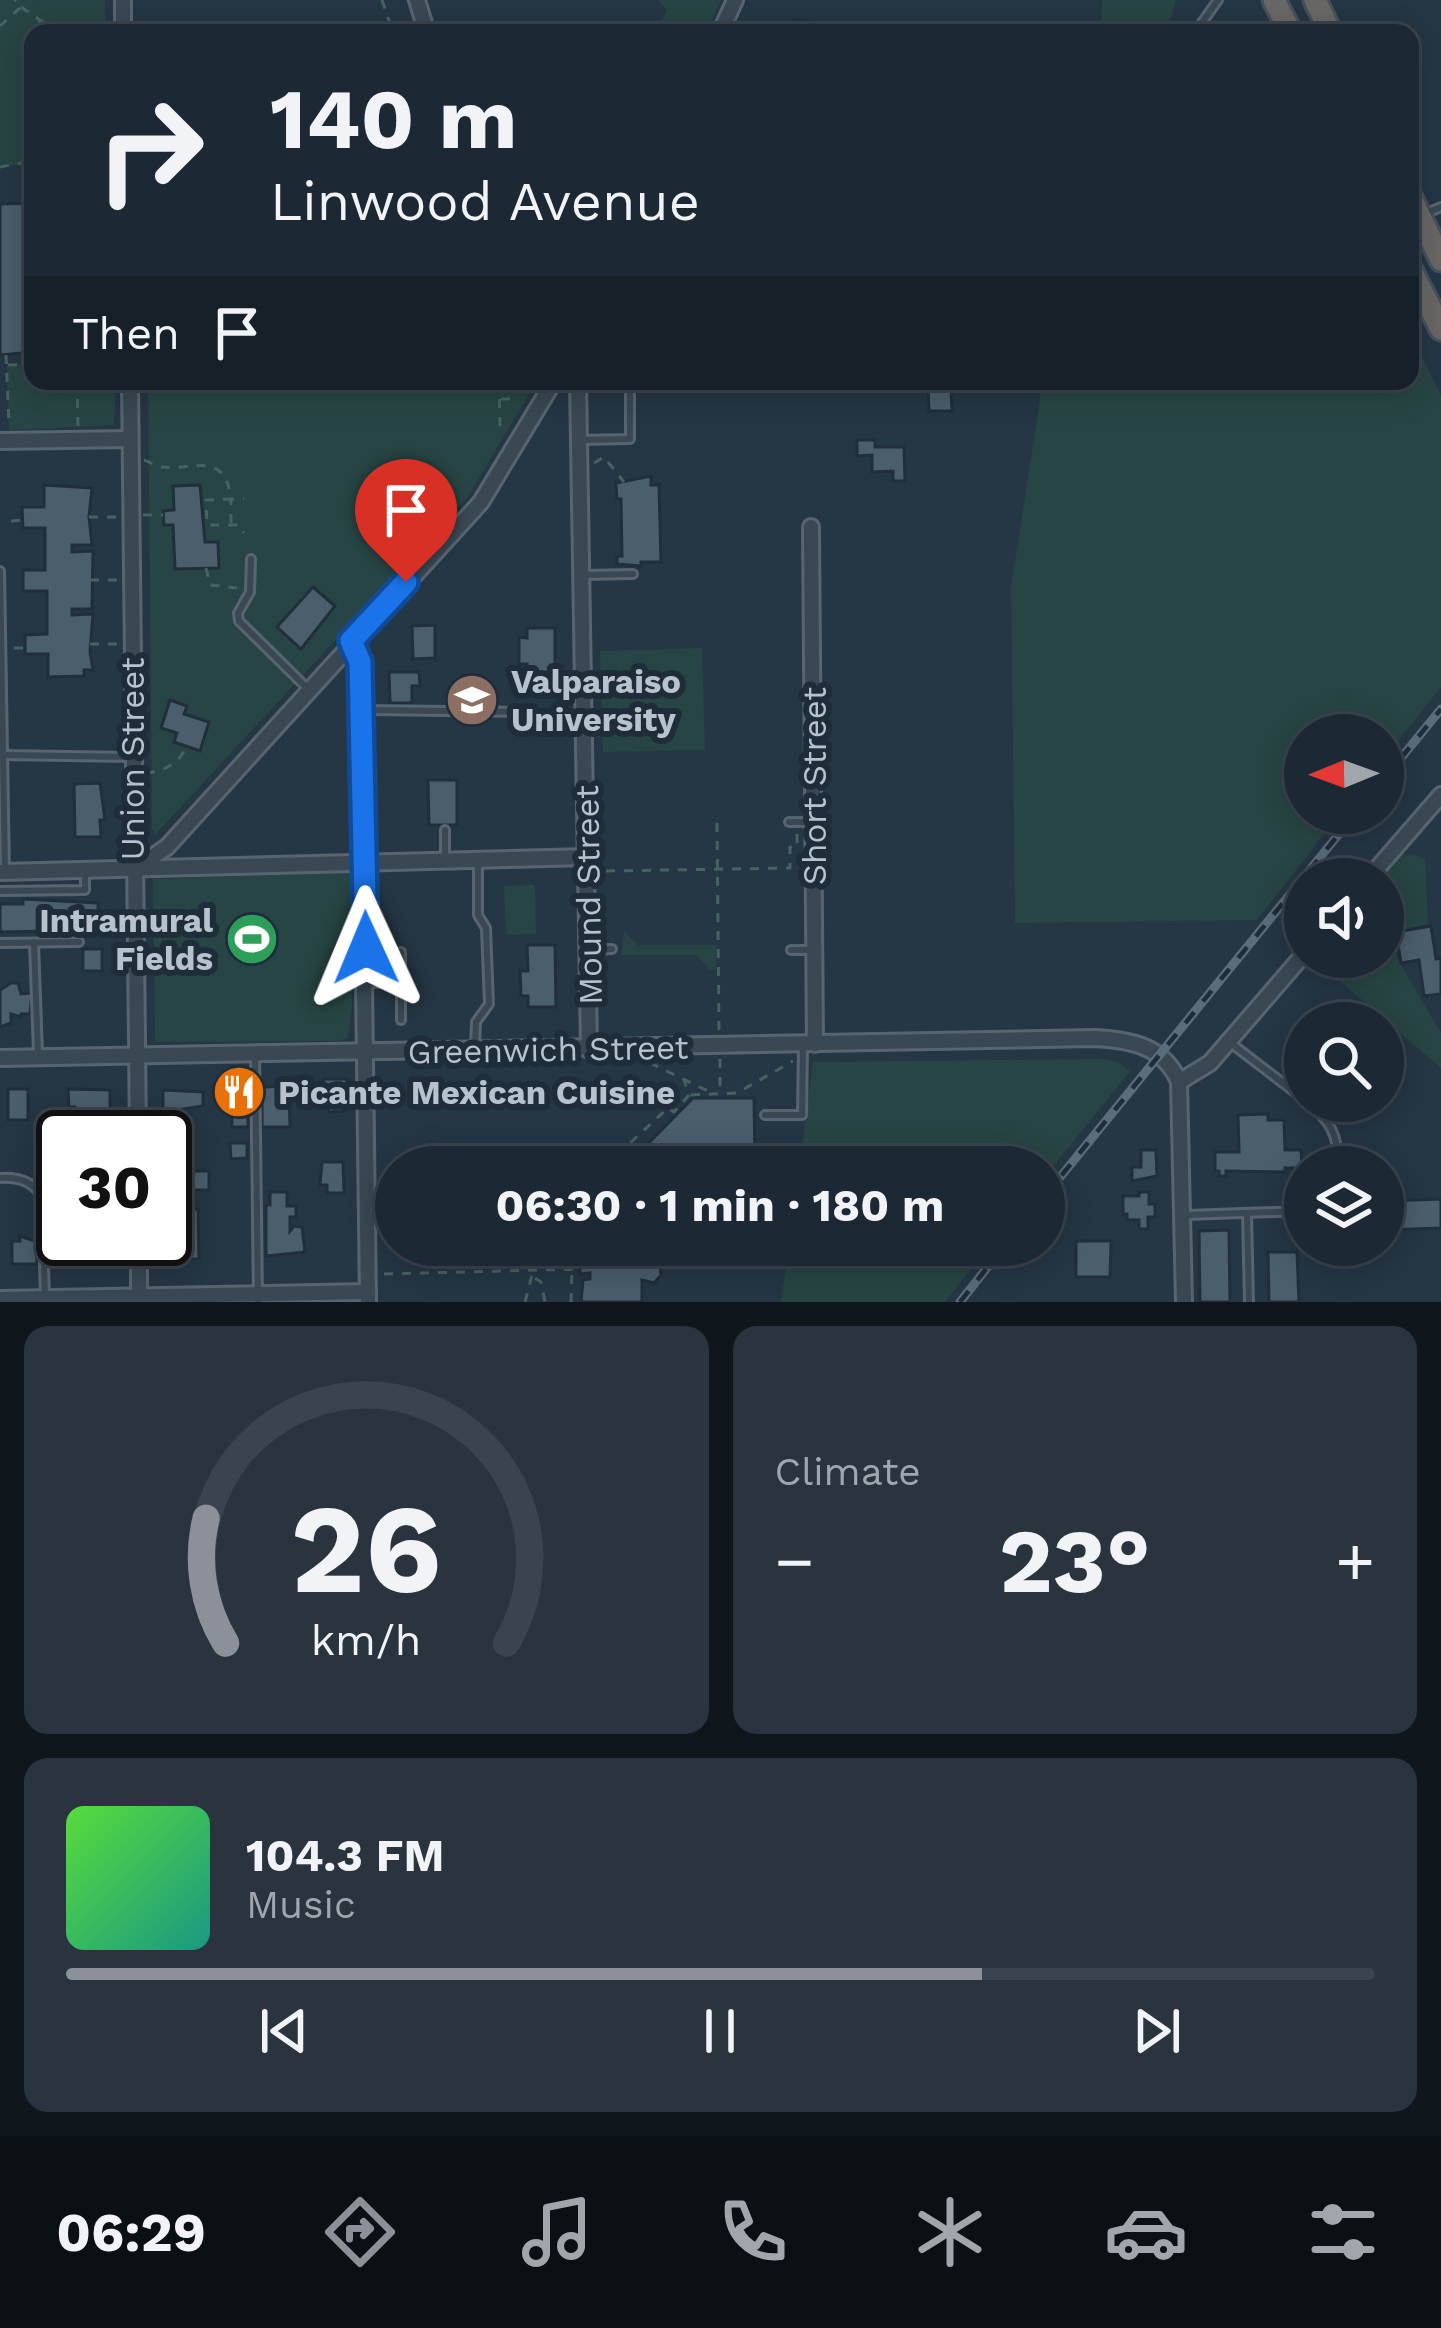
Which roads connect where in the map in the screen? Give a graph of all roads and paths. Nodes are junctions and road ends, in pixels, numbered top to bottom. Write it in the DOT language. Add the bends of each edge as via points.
graph roads {
  1 [pos="15,0"];
  2 [pos="21,7"];
  3 [pos="38,19"];
  4 [pos="39,24"];
  5 [pos="46,24"];
  6 [pos="0,26"];
  7 [pos="1424,206"];
  8 [pos="1441,260"];
  9 [pos="1419,286"];
  10 [pos="1441,329"];
  11 [pos="6,355"];
  12 [pos="7,364"];
  13 [pos="24,364"];
  14 [pos="0,384"];
  15 [pos="8,386"];
  16 [pos="77,390"];
  17 [pos="130,390"];
  18 [pos="499,390"];
  19 [pos="549,390"];
  20 [pos="578,390"];
  21 [pos="630,390"];
  22 [pos="518,399"];
  23 [pos="499,400"];
  24 [pos="500,427"];
  25 [pos="78,429"];
  26 [pos="4,435"];
  27 [pos="130,439"];
  28 [pos="580,440"];
  29 [pos="142,459"];
  30 [pos="594,463"];
  31 [pos="624,482"];
  32 [pos="231,499"];
  33 [pos="244,499"];
  34 [pos="163,515"];
  35 [pos="136,516"];
  36 [pos="88,517"];
  37 [pos="22,520"];
  38 [pos="10,521"];
  39 [pos="232,525"];
  40 [pos="811,527"];
  41 [pos="244,533"];
  42 [pos="251,559"];
  43 [pos="206,568"];
  44 [pos="0,571"];
  45 [pos="634,574"];
  46 [pos="583,575"];
  47 [pos="90,580"];
  48 [pos="131,580"];
  49 [pos="250,588"];
  50 [pos="351,641"];
  51 [pos="90,644"];
  52 [pos="132,644"];
  53 [pos="13,648"];
  54 [pos="25,648"];
  55 [pos="308,689"];
  56 [pos="361,710"];
  57 [pos="530,712"];
  58 [pos="186,746"];
  59 [pos="2,755"];
  60 [pos="132,757"];
  61 [pos="143,773"];
  62 [pos="1441,795"];
  63 [pos="793,822"];
  64 [pos="814,822"];
  65 [pos="717,823"];
  66 [pos="445,830"];
  67 [pos="588,857"];
  68 [pos="1386,858"];
  69 [pos="478,859"];
  70 [pos="445,860"];
  71 [pos="365,861"];
  72 [pos="790,868"];
  73 [pos="718,869"];
  74 [pos="133,870"];
  75 [pos="85,871"];
  76 [pos="606,871"];
  77 [pos="3,872"];
  78 [pos="798,873"];
  79 [pos="0,891"];
  80 [pos="79,942"];
  81 [pos="0,943"];
  82 [pos="34,943"];
  83 [pos="612,949"];
  84 [pos="589,950"];
  85 [pos="791,950"];
  86 [pos="815,950"];
  87 [pos="401,952"];
  88 [pos="1284,976"];
  89 [pos="367,983"];
  90 [pos="401,983"];
  91 [pos="401,1020"];
  92 [pos="719,1029"];
  93 [pos="1228,1041"];
  94 [pos="804,1049"];
  95 [pos="475,1050"];
  96 [pos="589,1050"];
  97 [pos="367,1051"];
  98 [pos="255,1054"];
  99 [pos="0,1058"];
  100 [pos="38,1058"];
  101 [pos="137,1058"];
  102 [pos="720,1061"];
  103 [pos="650,1063"];
  104 [pos="684,1080"];
  105 [pos="1179,1082"];
  106 [pos="1284,1085"];
  107 [pos="717,1094"];
  108 [pos="689,1095"];
  109 [pos="138,1110"];
  110 [pos="765,1115"];
  111 [pos="627,1146"];
  112 [pos="0,1178"];
  113 [pos="1284,1212"];
  114 [pos="1247,1213"];
  115 [pos="1182,1215"];
  116 [pos="139,1266"];
  117 [pos="544,1266"];
  118 [pos="572,1269"];
  119 [pos="580,1269"];
  120 [pos="544,1270"];
  121 [pos="376,1274"];
  122 [pos="533,1274"];
  123 [pos="368,1297"];
  124 [pos="0,1299"];
  125 [pos="258,1299"];
  126 [pos="45,1301"];
  127 [pos="139,1301"];
  128 [pos="525,1302"];
  129 [pos="544,1302"];
  130 [pos="572,1302"];
  131 [pos="1184,1302"];
  132 [pos="1249,1302"];
  1 -- 2 [label="path"];
  2 -- 3 [label="path"];
  2 -- 6 [label="path"];
  3 -- 4 [label="path"];
  3 -- 5 [label="path"];
  7 -- 8 [label="highway"];
  9 -- 10 [label="highway"];
  11 -- 12 [label="path"];
  12 -- 13 [label="path"];
  12 -- 15 [label="path"];
  14 -- 15 [label="path"];
  15 -- 26 [label="path"];
  16 -- 25 [label="path"];
  17 -- 27 [label="street, Union Street"];
  18 -- 23 [label="path"];
  19 -- 50 [label="street" via="481,502"];
  20 -- 28 [label="street, Mound Street"];
  21 -- 28 [label="lane" via="630,439"];
  22 -- 23 [label="path"];
  23 -- 24 [label="path"];
  26 -- 27 [label="street"];
  27 -- 35 [label="street, Union Street"];
  28 -- 46 [label="street, Mound Street"];
  29 -- 32 [label="path" via="216,470"];
  30 -- 31 [label="path" via="604,457"];
  32 -- 33 [label="path"];
  32 -- 39 [label="path"];
  32 -- 39 [label="path" via="206,500 206,512 207,525"];
  34 -- 35 [label="path"];
  35 -- 36 [label="path"];
  35 -- 48 [label="street, Union Street"];
  37 -- 38 [label="path"];
  39 -- 41 [label="path"];
  40 -- 64 [label="street, Short Street"];
  42 -- 49 [label="lane"];
  43 -- 49 [label="path" via="216,589"];
  44 -- 59 [label="lane"];
  45 -- 46 [label="lane"];
  46 -- 67 [label="street, Mound Street"];
  47 -- 48 [label="path"];
  48 -- 52 [label="street, Union Street"];
  49 -- 55 [label="lane" via="239,621"];
  50 -- 55 [label="street"];
  50 -- 56 [label="street"];
  51 -- 52 [label="path"];
  52 -- 60 [label="street, Union Street"];
  53 -- 54 [label="path"];
  55 -- 74 [label="street" via="167,847"];
  56 -- 57 [label="lane"];
  56 -- 71 [label="street"];
  58 -- 61 [label="path" via="175,763"];
  59 -- 60 [label="lane"];
  59 -- 77 [label="lane"];
  60 -- 74 [label="street, Union Street"];
  62 -- 68 [label="street"];
  63 -- 64 [label="lane"];
  63 -- 72 [label="path"];
  64 -- 86 [label="street, Short Street"];
  65 -- 73 [label="path"];
  66 -- 70 [label="lane"];
  67 -- 69 [label="street"];
  67 -- 84 [label="street, Mound Street"];
  69 -- 70 [label="street"];
  69 -- 95 [label="lane" via="489,1004 476,1022"];
  70 -- 71 [label="street"];
  71 -- 74 [label="street"];
  71 -- 89 [label="street"];
  72 -- 73 [label="path"];
  72 -- 78 [label="path"];
  73 -- 76 [label="path"];
  73 -- 92 [label="path"];
  74 -- 75 [label="street"];
  74 -- 101 [label="street, Union Street"];
  75 -- 77 [label="street"];
  75 -- 79 [label="lane" via="85,890"];
  80 -- 82 [label="lane"];
  81 -- 82 [label="lane"];
  82 -- 100 [label="lane"];
  83 -- 84 [label="lane"];
  84 -- 96 [label="street, Mound Street"];
  85 -- 86 [label="lane"];
  86 -- 94 [label="street, Short Street"];
  87 -- 90 [label="lane"];
  88 -- 93 [label="street"];
  89 -- 90 [label="lane"];
  89 -- 97 [label="street"];
  90 -- 91 [label="lane"];
  93 -- 105 [label="street"];
  93 -- 106 [label="lane"];
  94 -- 96 [label="street, Greenwich Street"];
  94 -- 105 [label="street, Greenwich Street" via="1134,1041 1174,1069"];
  94 -- 107 [label="path" via="737,1093"];
  94 -- 110 [label="lane" via="802,1114"];
  95 -- 96 [label="street, Greenwich Street"];
  95 -- 97 [label="street, Greenwich Street"];
  97 -- 98 [label="street, Greenwich Street"];
  97 -- 123 [label="street"];
  98 -- 101 [label="street, Greenwich Street"];
  98 -- 125 [label="lane"];
  99 -- 100 [label="street, Greenwich Street"];
  100 -- 101 [label="street, Greenwich Street"];
  101 -- 109 [label="street, Union Street"];
  102 -- 107 [label="path"];
  103 -- 104 [label="path"];
  104 -- 107 [label="path"];
  104 -- 108 [label="path"];
  105 -- 115 [label="street"];
  107 -- 108 [label="path"];
  108 -- 111 [label="path"];
  112 -- 126 [label="lane" via="26,1181 42,1198"];
  113 -- 114 [label="lane"];
  114 -- 115 [label="lane"];
  114 -- 132 [label="lane"];
  115 -- 131 [label="street"];
  116 -- 127 [label="street"];
  117 -- 120 [label="path"];
  118 -- 119 [label="path"];
  118 -- 120 [label="path"];
  118 -- 130 [label="path"];
  120 -- 122 [label="path"];
  121 -- 122 [label="path"];
  122 -- 128 [label="path"];
  122 -- 129 [label="path"];
  123 -- 125 [label="street"];
  124 -- 126 [label="street"];
  125 -- 127 [label="street"];
  126 -- 127 [label="street"];
}
